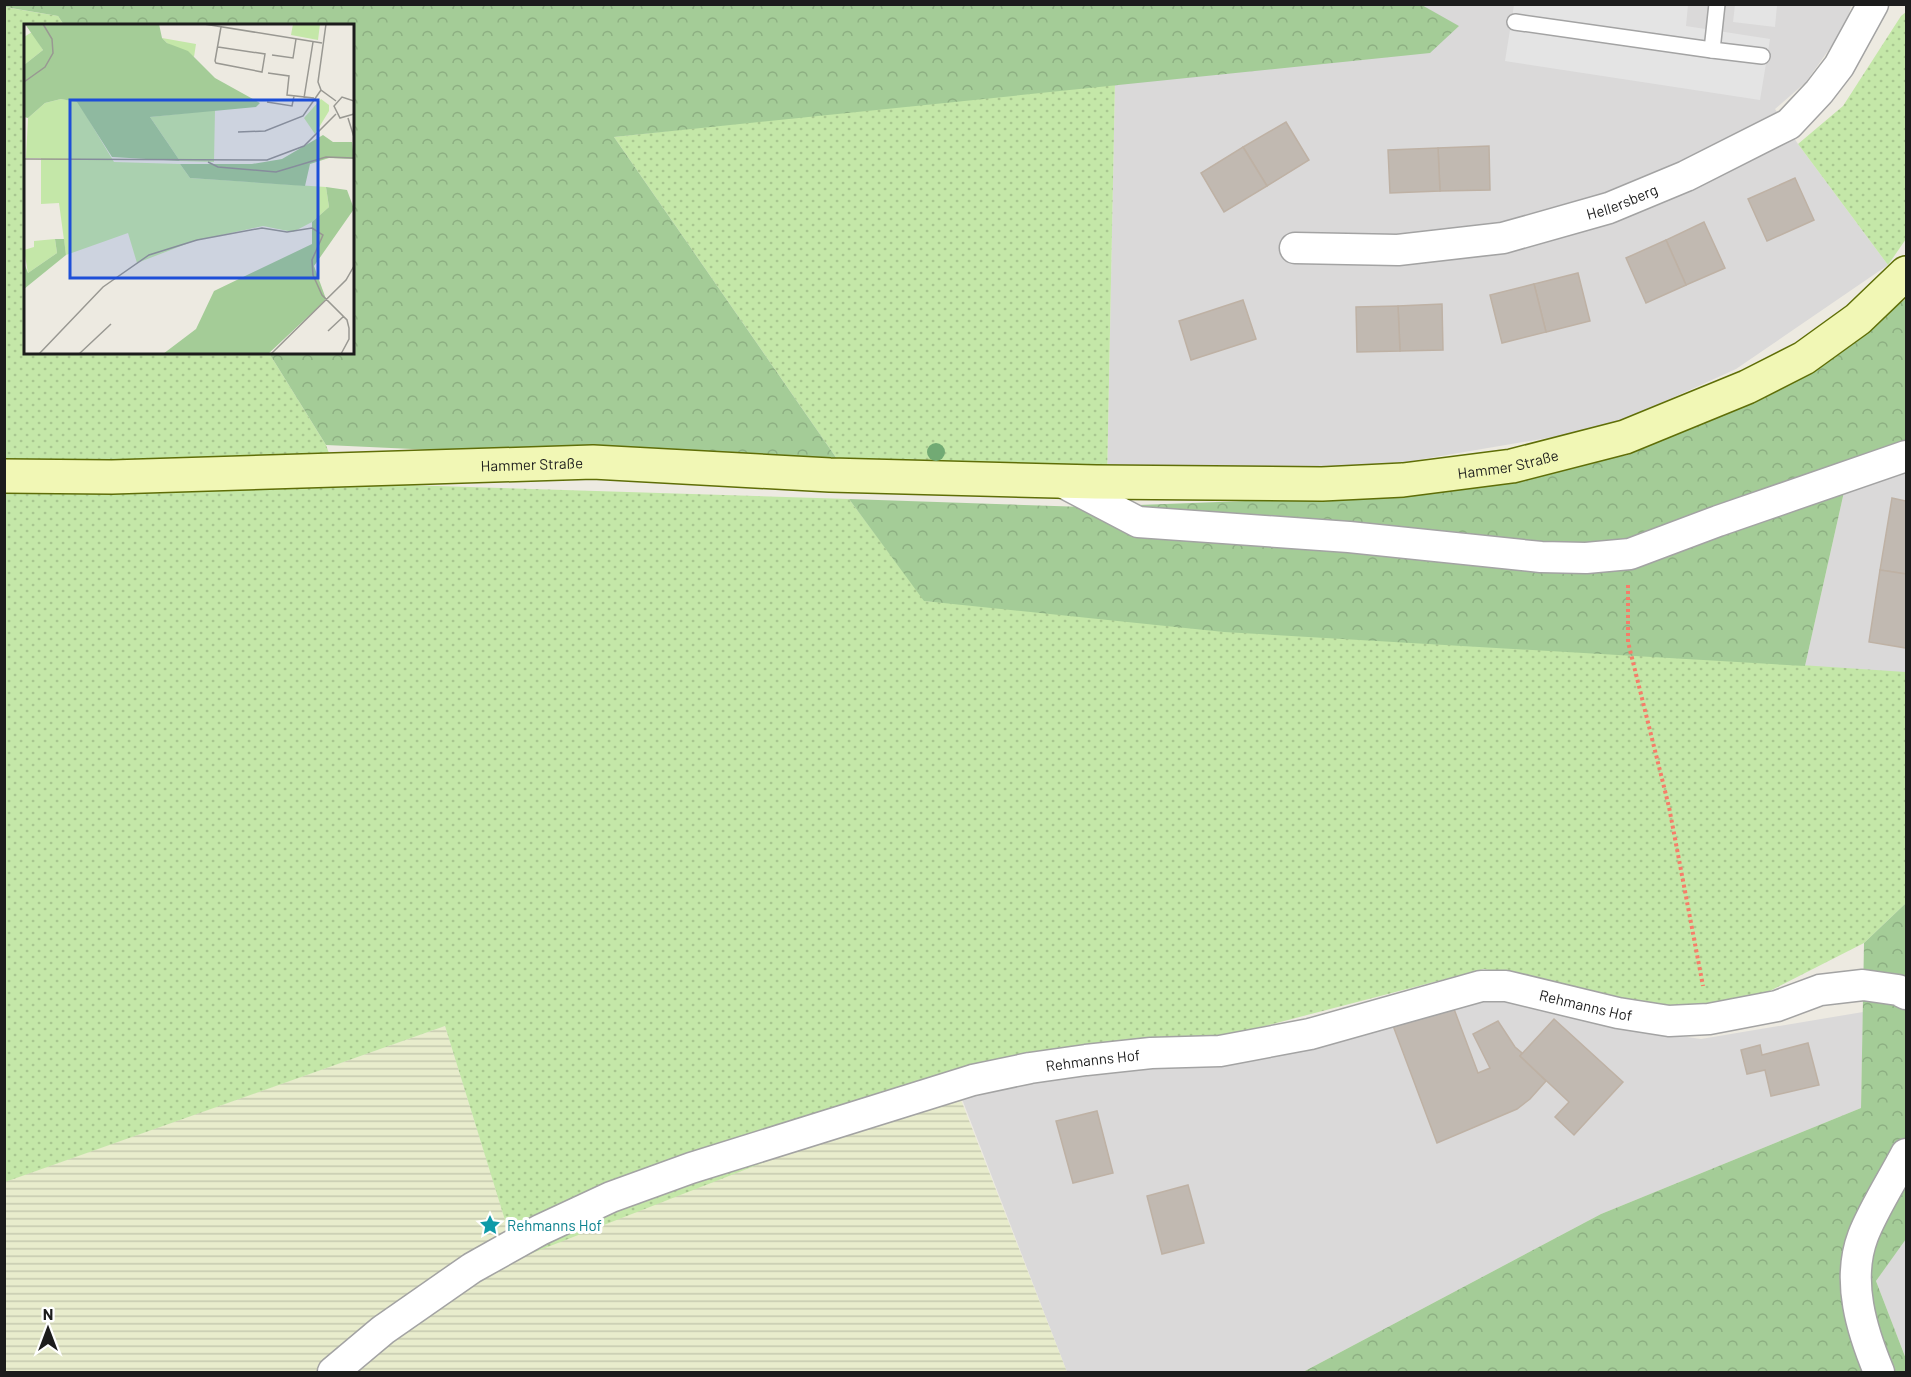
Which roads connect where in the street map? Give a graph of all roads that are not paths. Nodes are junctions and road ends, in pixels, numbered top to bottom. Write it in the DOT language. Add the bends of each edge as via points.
graph roads {
  1 [pos="1717,4"];
  2 [pos="1873,4"];
  3 [pos="1515,22"];
  4 [pos="1712,50"];
  5 [pos="1762,56"];
  6 [pos="1295,248"];
  7 [pos="1906,273"];
  8 [pos="1906,456"];
  9 [pos="4,476"];
  10 [pos="1060,481"];
  11 [pos="1906,994"];
  12 [pos="1906,1154"];
  13 [pos="333,1372"];
  14 [pos="1879,1372"];
  1 -- 4 [label="lane"];
  2 -- 6 [label="street, Hellersberg" via="1839,66 1789,124 1686,176 1620,203 1503,238 1398,250"];
  3 -- 4 [label="lane"];
  4 -- 5 [label="lane"];
  7 -- 10 [label="main road, Hammer Straße" via="1858,319 1804,358 1747,387 1625,437 1512,466 1403,480 1322,484"];
  8 -- 10 [label="street, Hammer Straße" via="1630,554 1586,558 1138,522"];
  9 -- 10 [label="main road, Hammer Straße" via="112,477 593,462 830,475"];
  11 -- 13 [label="street, Rehmanns Hof" via="1863,985 1820,990 1777,1006 1709,1019 1670,1021 1618,1013 1506,986 1481,986 1310,1034 1231,1049 1086,1060 973,1080 611,1197 472,1268 383,1330"];
  12 -- 14 [label="street" via="1863,1237 1856,1270 1857,1304"];
}
